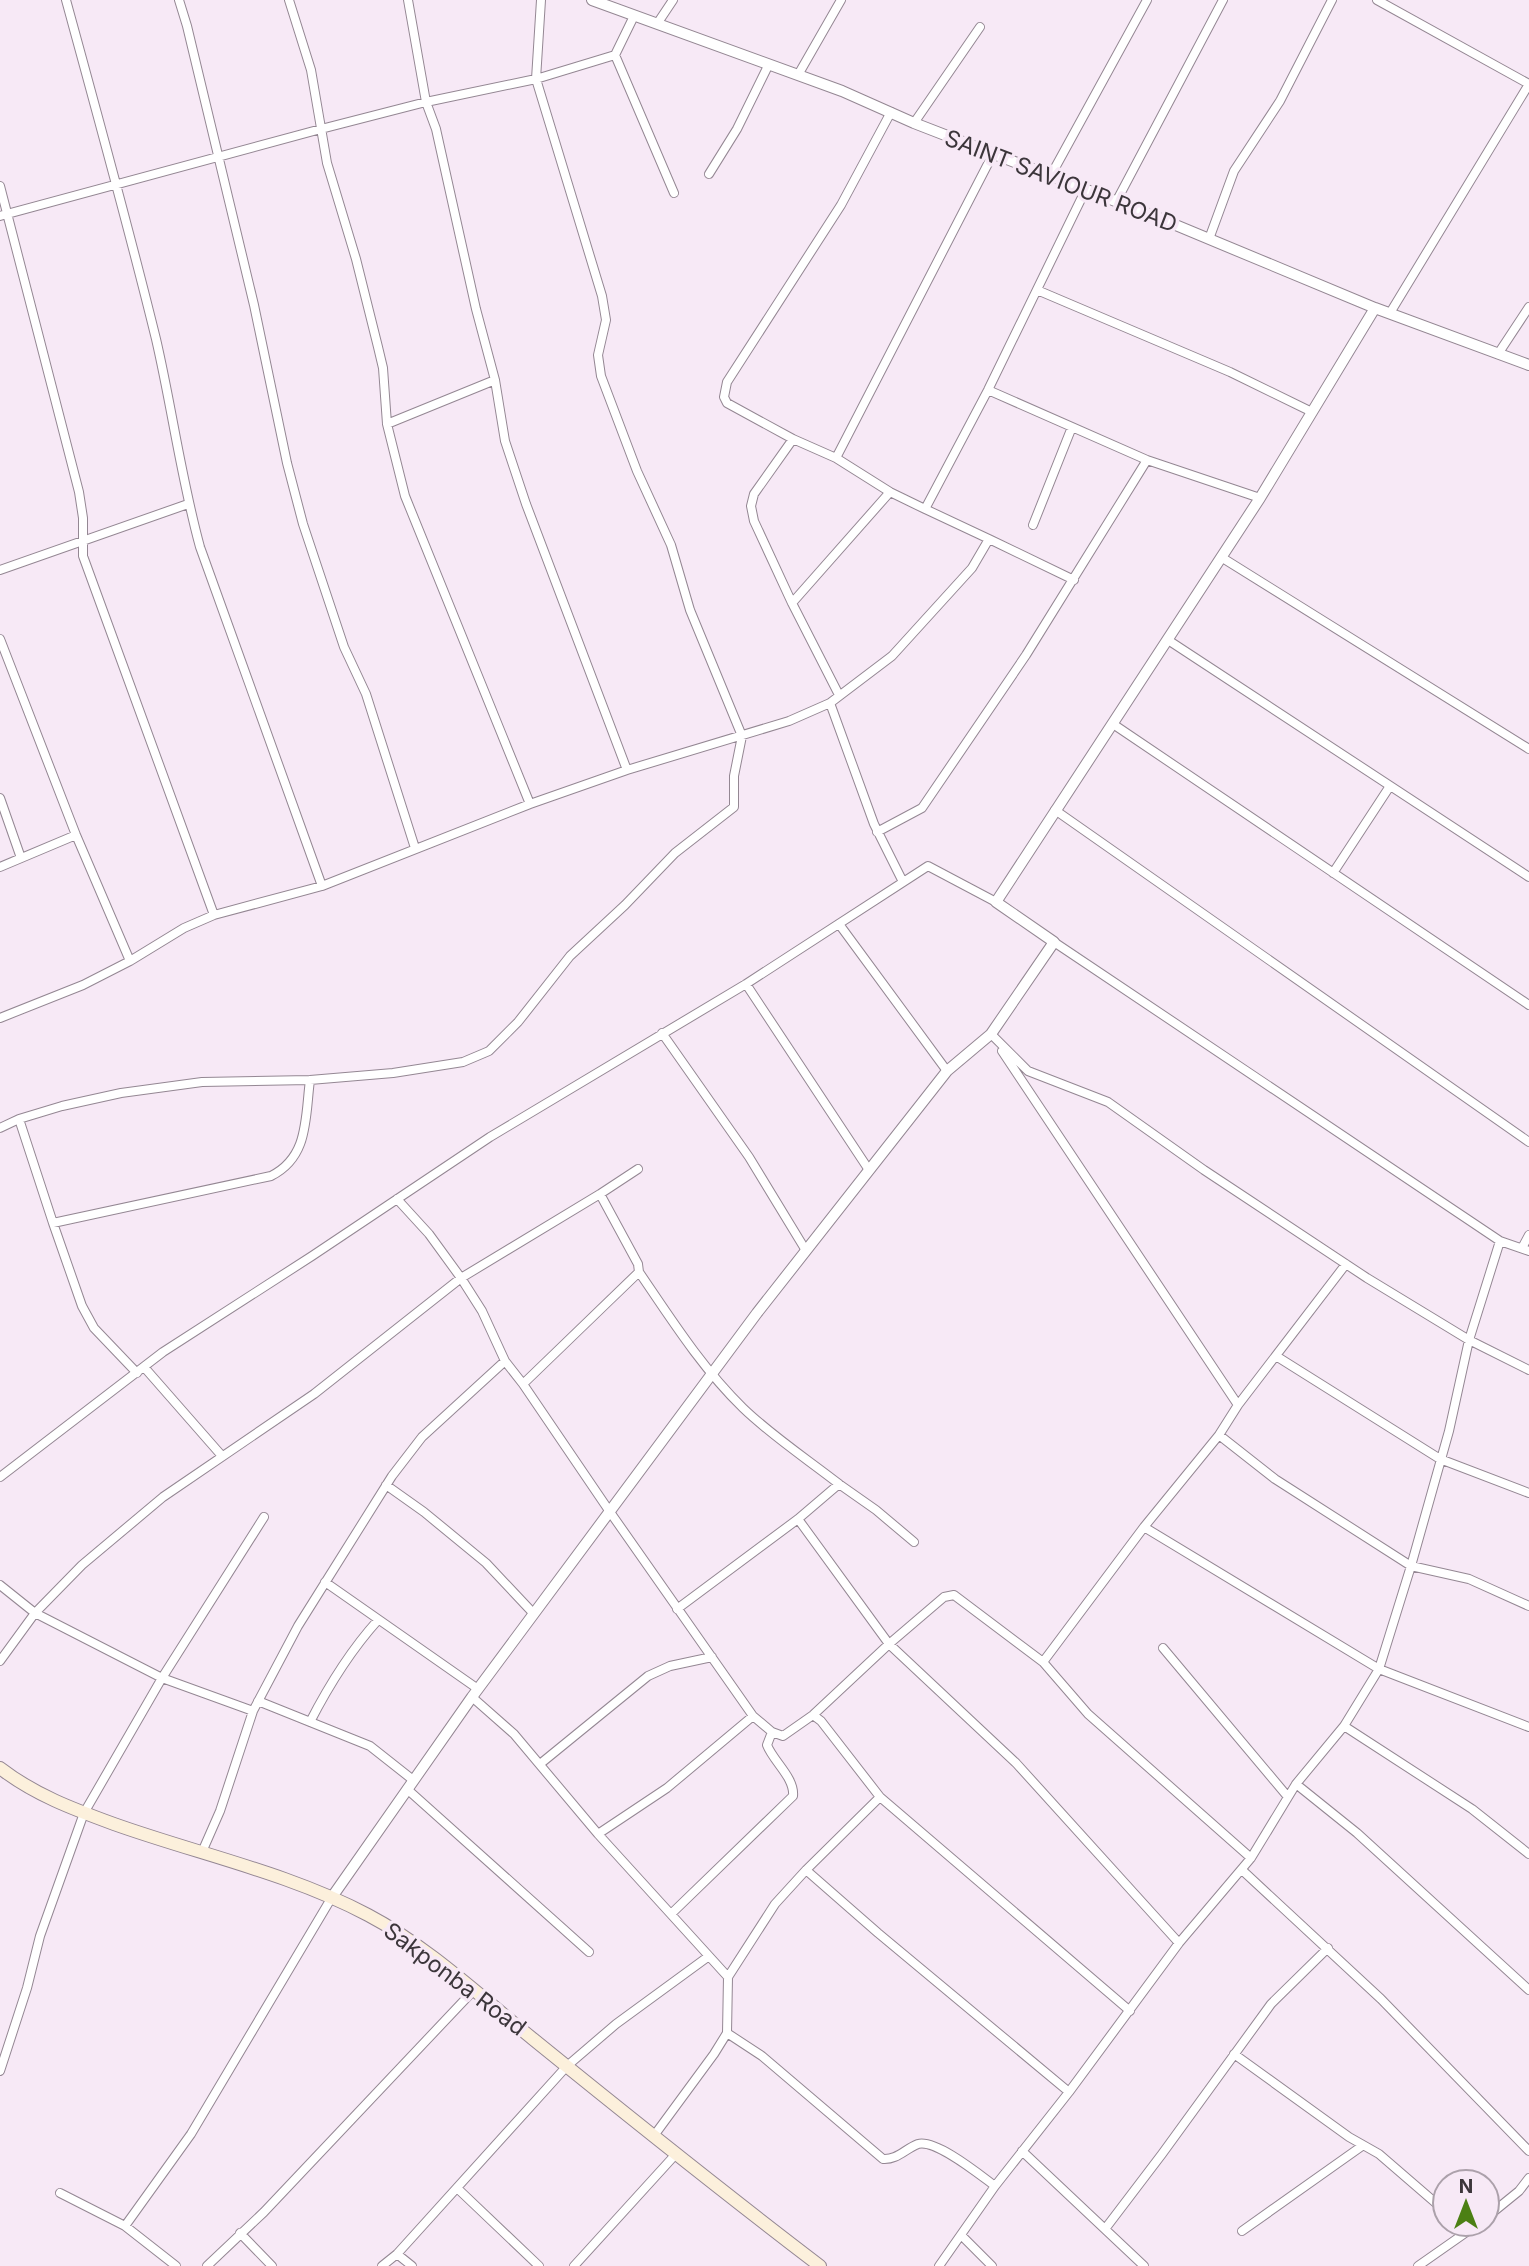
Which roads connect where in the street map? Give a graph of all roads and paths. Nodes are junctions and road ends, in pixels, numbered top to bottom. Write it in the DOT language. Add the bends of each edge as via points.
graph roads {
  1 [pos="66,0"];
  2 [pos="179,0"];
  3 [pos="289,0"];
  4 [pos="408,0"];
  5 [pos="541,0"];
  6 [pos="592,0"];
  7 [pos="673,0"];
  8 [pos="841,0"];
  9 [pos="1147,0"];
  10 [pos="1223,0"];
  11 [pos="1332,0"];
  12 [pos="1377,0"];
  13 [pos="634,16"];
  14 [pos="657,24"];
  15 [pos="980,27"];
  16 [pos="615,55"];
  17 [pos="769,64"];
  18 [pos="798,75"];
  19 [pos="536,79"];
  20 [pos="1529,84"];
  21 [pos="426,102"];
  22 [pos="891,112"];
  23 [pos="914,123"];
  24 [pos="321,129"];
  25 [pos="993,154"];
  26 [pos="218,158"];
  27 [pos="709,174"];
  28 [pos="1050,177"];
  29 [pos="117,184"];
  30 [pos="0,186"];
  31 [pos="1085,191"];
  32 [pos="674,193"];
  33 [pos="1116,202"];
  34 [pos="4,215"];
  35 [pos="1209,239"];
  36 [pos="1037,290"];
  37 [pos="1529,307"];
  38 [pos="1375,308"];
  39 [pos="1390,313"];
  40 [pos="1498,354"];
  41 [pos="1529,365"];
  42 [pos="495,380"];
  43 [pos="988,390"];
  44 [pos="1312,412"];
  45 [pos="387,424"];
  46 [pos="1072,427"];
  47 [pos="793,439"];
  48 [pos="836,458"];
  49 [pos="1147,460"];
  50 [pos="890,492"];
  51 [pos="1259,498"];
  52 [pos="188,504"];
  53 [pos="925,509"];
  54 [pos="1033,525"];
  55 [pos="989,539"];
  56 [pos="81,542"];
  57 [pos="1221,557"];
  58 [pos="0,570"];
  59 [pos="1074,580"];
  60 [pos="792,603"];
  61 [pos="0,639"];
  62 [pos="1168,640"];
  63 [pos="11,671"];
  64 [pos="0,675"];
  65 [pos="839,695"];
  66 [pos="830,704"];
  67 [pos="1113,724"];
  68 [pos="742,736"];
  69 [pos="1529,749"];
  70 [pos="627,770"];
  71 [pos="1390,786"];
  72 [pos="0,798"];
  73 [pos="530,804"];
  74 [pos="1055,810"];
  75 [pos="877,832"];
  76 [pos="76,835"];
  77 [pos="415,848"];
  78 [pos="22,858"];
  79 [pos="0,867"];
  80 [pos="1333,873"];
  81 [pos="1529,877"];
  82 [pos="903,882"];
  83 [pos="322,886"];
  84 [pos="996,902"];
  85 [pos="214,915"];
  86 [pos="839,924"];
  87 [pos="1054,942"];
  88 [pos="130,961"];
  89 [pos="746,984"];
  90 [pos="1529,1005"];
  91 [pos="0,1018"];
  92 [pos="662,1033"];
  93 [pos="991,1034"];
  94 [pos="947,1071"];
  95 [pos="310,1080"];
  96 [pos="19,1119"];
  97 [pos="0,1128"];
  98 [pos="1529,1142"];
  99 [pos="638,1169"];
  100 [pos="869,1170"];
  101 [pos="600,1195"];
  102 [pos="397,1199"];
  103 [pos="53,1223"];
  104 [pos="1529,1235"];
  105 [pos="1500,1241"];
  106 [pos="805,1249"];
  107 [pos="1526,1250"];
  108 [pos="1346,1264"];
  109 [pos="639,1272"];
  110 [pos="461,1278"];
  111 [pos="1469,1340"];
  112 [pos="1276,1356"];
  113 [pos="505,1361"];
  114 [pos="141,1370"];
  115 [pos="1529,1370"];
  116 [pos="712,1373"];
  117 [pos="523,1384"];
  118 [pos="1238,1405"];
  119 [pos="1219,1435"];
  120 [pos="222,1456"];
  121 [pos="1440,1459"];
  122 [pos="0,1477"];
  123 [pos="386,1485"];
  124 [pos="839,1485"];
  125 [pos="1529,1493"];
  126 [pos="610,1512"];
  127 [pos="264,1517"];
  128 [pos="798,1519"];
  129 [pos="1144,1527"];
  130 [pos="914,1542"];
  131 [pos="1411,1566"];
  132 [pos="325,1583"];
  133 [pos="0,1585"];
  134 [pos="1529,1606"];
  135 [pos="677,1609"];
  136 [pos="35,1613"];
  137 [pos="534,1614"];
  138 [pos="378,1620"];
  139 [pos="889,1644"];
  140 [pos="1163,1648"];
  141 [pos="712,1657"];
  142 [pos="0,1661"];
  143 [pos="1043,1662"];
  144 [pos="1379,1669"];
  145 [pos="162,1678"];
  146 [pos="475,1693"];
  147 [pos="258,1701"];
  148 [pos="253,1711"];
  149 [pos="813,1715"];
  150 [pos="753,1716"];
  151 [pos="310,1722"];
  152 [pos="1345,1726"];
  153 [pos="1529,1727"];
  154 [pos="772,1732"];
  155 [pos="540,1764"];
  156 [pos="0,1768"];
  157 [pos="1296,1784"];
  158 [pos="410,1785"];
  159 [pos="880,1797"];
  160 [pos="1288,1797"];
  161 [pos="84,1813"];
  162 [pos="598,1833"];
  163 [pos="202,1852"];
  164 [pos="1529,1854"];
  165 [pos="1251,1858"];
  166 [pos="806,1870"];
  167 [pos="1242,1870"];
  168 [pos="332,1897"];
  169 [pos="671,1914"];
  170 [pos="1179,1944"];
  171 [pos="1328,1948"];
  172 [pos="589,1952"];
  173 [pos="709,1956"];
  174 [pos="728,1977"];
  175 [pos="1529,1990"];
  176 [pos="473,1991"];
  177 [pos="1130,2011"];
  178 [pos="727,2033"];
  179 [pos="1234,2054"];
  180 [pos="567,2066"];
  181 [pos="0,2071"];
  182 [pos="1069,2092"];
  183 [pos="653,2137"];
  184 [pos="1349,2137"];
  185 [pos="1362,2146"];
  186 [pos="1022,2151"];
  187 [pos="1529,2151"];
  188 [pos="1348,2154"];
  189 [pos="675,2155"];
  190 [pos="1529,2178"];
  191 [pos="995,2186"];
  192 [pos="457,2188"];
  193 [pos="60,2193"];
  194 [pos="1431,2199"];
  195 [pos="1501,2206"];
  196 [pos="125,2226"];
  197 [pos="1105,2229"];
  198 [pos="1242,2231"];
  199 [pos="240,2233"];
  200 [pos="962,2236"];
  201 [pos="1459,2238"];
  202 [pos="397,2254"];
  203 [pos="176,2266"];
  204 [pos="207,2266"];
  205 [pos="271,2266"];
  206 [pos="382,2266"];
  207 [pos="412,2266"];
  208 [pos="539,2266"];
  209 [pos="574,2266"];
  210 [pos="820,2266"];
  211 [pos="939,2266"];
  212 [pos="992,2266"];
  213 [pos="1144,2266"];
  214 [pos="1418,2266"];
  1 -- 29 [label="street"];
  2 -- 26 [label="street"];
  3 -- 24 [label="street" via="311,70"];
  4 -- 21 [label="street"];
  5 -- 19 [label="street"];
  6 -- 13 [label="street, SAINT SAVIOUR ROAD"];
  7 -- 14 [label="street"];
  8 -- 18 [label="street"];
  9 -- 28 [label="street"];
  10 -- 33 [label="street"];
  11 -- 35 [label="street" via="1280,101 1234,171"];
  12 -- 20 [label="street"];
  13 -- 14 [label="street, SAINT SAVIOUR ROAD"];
  13 -- 16 [label="street"];
  14 -- 17 [label="street, SAINT SAVIOUR ROAD"];
  15 -- 23 [label="street"];
  16 -- 19 [label="street"];
  16 -- 32 [label="street"];
  17 -- 18 [label="street, SAINT SAVIOUR ROAD"];
  17 -- 27 [label="street"];
  18 -- 22 [label="street, SAINT SAVIOUR ROAD"];
  19 -- 21 [label="street"];
  19 -- 68 [label="street" via="602,296 606,320 598,355 601,376 671,545 690,611"];
  20 -- 39 [label="street"];
  21 -- 24 [label="street"];
  21 -- 42 [label="street"];
  22 -- 23 [label="street, SAINT SAVIOUR ROAD"];
  22 -- 47 [label="street" via="841,205 727,383 727,403"];
  23 -- 25 [label="street, SAINT SAVIOUR ROAD"];
  24 -- 26 [label="street"];
  24 -- 45 [label="street" via="383,368"];
  25 -- 28 [label="street, SAINT SAVIOUR ROAD"];
  25 -- 48 [label="street"];
  26 -- 29 [label="street"];
  26 -- 77 [label="street" via="303,524 344,647 366,694"];
  28 -- 31 [label="street, SAINT SAVIOUR ROAD"];
  29 -- 34 [label="street"];
  29 -- 52 [label="street" via="156,342"];
  30 -- 34 [label="street"];
  31 -- 33 [label="street, SAINT SAVIOUR ROAD"];
  31 -- 36 [label="street"];
  33 -- 35 [label="street, SAINT SAVIOUR ROAD"];
  34 -- 56 [label="street" via="79,492"];
  35 -- 38 [label="street, SAINT SAVIOUR ROAD"];
  36 -- 43 [label="street"];
  36 -- 44 [label="street"];
  37 -- 40 [label="street"];
  38 -- 39 [label="street, SAINT SAVIOUR ROAD"];
  38 -- 44 [label="street"];
  39 -- 40 [label="street, SAINT SAVIOUR ROAD"];
  40 -- 41 [label="street, SAINT SAVIOUR ROAD"];
  42 -- 45 [label="street"];
  42 -- 70 [label="street" via="505,441"];
  43 -- 46 [label="street"];
  43 -- 53 [label="street"];
  44 -- 51 [label="street"];
  45 -- 73 [label="street" via="405,496"];
  46 -- 49 [label="street"];
  46 -- 54 [label="street"];
  47 -- 48 [label="street"];
  47 -- 60 [label="street" via="754,494 751,506"];
  48 -- 50 [label="street"];
  49 -- 51 [label="street"];
  49 -- 59 [label="street"];
  50 -- 53 [label="street"];
  50 -- 60 [label="street"];
  51 -- 57 [label="street"];
  52 -- 56 [label="street"];
  52 -- 83 [label="street"];
  53 -- 55 [label="street"];
  55 -- 59 [label="street"];
  55 -- 65 [label="street" via="972,568 892,656"];
  56 -- 58 [label="street"];
  56 -- 85 [label="street"];
  57 -- 62 [label="street"];
  57 -- 69 [label="street"];
  59 -- 75 [label="street" via="922,808"];
  60 -- 65 [label="street"];
  61 -- 63 [label="street"];
  62 -- 67 [label="street"];
  62 -- 71 [label="street"];
  63 -- 64 [label="street"];
  63 -- 76 [label="street"];
  65 -- 66 [label="street"];
  66 -- 68 [label="street"];
  66 -- 75 [label="street"];
  67 -- 74 [label="street"];
  67 -- 80 [label="street"];
  68 -- 70 [label="street"];
  68 -- 95 [label="street" via="734,807 675,853 570,956 489,1051 463,1062"];
  70 -- 73 [label="street"];
  71 -- 80 [label="street"];
  71 -- 81 [label="street"];
  72 -- 78 [label="street"];
  73 -- 77 [label="street"];
  74 -- 84 [label="street"];
  74 -- 98 [label="street"];
  75 -- 82 [label="street"];
  76 -- 78 [label="street"];
  76 -- 88 [label="street"];
  77 -- 83 [label="street"];
  78 -- 79 [label="street"];
  80 -- 90 [label="street"];
  82 -- 84 [label="street" via="928,866"];
  82 -- 86 [label="street"];
  83 -- 85 [label="street"];
  84 -- 87 [label="street"];
  85 -- 88 [label="street"];
  86 -- 89 [label="street"];
  86 -- 94 [label="street"];
  87 -- 93 [label="street"];
  87 -- 105 [label="street"];
  88 -- 91 [label="street"];
  89 -- 92 [label="street"];
  89 -- 100 [label="street"];
  92 -- 102 [label="street"];
  92 -- 106 [label="street" via="749,1157"];
  93 -- 94 [label="street"];
  93 -- 108 [label="street" via="1028,1071 1108,1102"];
  93 -- 118 [label="street"];
  94 -- 100 [label="street"];
  95 -- 96 [label="street" via="202,1082 121,1093"];
  95 -- 103 [label="street" via="301,1147 280,1172"];
  96 -- 97 [label="street"];
  96 -- 103 [label="street"];
  99 -- 101 [label="street"];
  100 -- 106 [label="street"];
  101 -- 109 [label="street"];
  101 -- 110 [label="street"];
  102 -- 110 [label="street"];
  102 -- 114 [label="street"];
  103 -- 114 [label="street" via="94,1328"];
  104 -- 107 [label="street"];
  105 -- 107 [label="street"];
  105 -- 111 [label="street"];
  106 -- 116 [label="street"];
  108 -- 111 [label="street"];
  108 -- 112 [label="street"];
  109 -- 116 [label="street"];
  109 -- 117 [label="street"];
  110 -- 113 [label="street"];
  110 -- 120 [label="street" via="314,1394"];
  111 -- 115 [label="street"];
  111 -- 121 [label="street"];
  112 -- 118 [label="street"];
  112 -- 121 [label="street"];
  113 -- 117 [label="street"];
  113 -- 123 [label="street" via="422,1437"];
  114 -- 120 [label="street"];
  114 -- 122 [label="street"];
  116 -- 124 [label="street" via="744,1408"];
  116 -- 126 [label="street"];
  117 -- 126 [label="street"];
  118 -- 119 [label="street"];
  119 -- 129 [label="street"];
  119 -- 131 [label="street" via="1275,1479"];
  120 -- 136 [label="street" via="102,1548"];
  121 -- 125 [label="street"];
  121 -- 131 [label="street"];
  123 -- 132 [label="street"];
  123 -- 137 [label="street" via="486,1563"];
  124 -- 128 [label="street"];
  124 -- 130 [label="street"];
  126 -- 135 [label="street"];
  126 -- 137 [label="street"];
  127 -- 145 [label="street"];
  128 -- 135 [label="street"];
  128 -- 139 [label="street"];
  129 -- 143 [label="street"];
  129 -- 144 [label="street"];
  131 -- 134 [label="street" via="1469,1579"];
  131 -- 144 [label="street"];
  132 -- 138 [label="street"];
  132 -- 147 [label="street"];
  133 -- 136 [label="street"];
  135 -- 141 [label="street"];
  136 -- 142 [label="street"];
  136 -- 145 [label="street"];
  137 -- 146 [label="street"];
  138 -- 146 [label="street"];
  138 -- 151 [label="street" via="332,1680"];
  139 -- 143 [label="street" via="944,1597 954,1595"];
  139 -- 149 [label="street"];
  139 -- 170 [label="street" via="1016,1763"];
  140 -- 160 [label="street"];
  141 -- 150 [label="street"];
  141 -- 155 [label="street" via="648,1676"];
  143 -- 165 [label="street" via="1088,1714"];
  144 -- 152 [label="street"];
  144 -- 153 [label="street"];
  145 -- 148 [label="street"];
  145 -- 161 [label="street"];
  146 -- 155 [label="street"];
  146 -- 158 [label="street"];
  147 -- 148 [label="street"];
  147 -- 151 [label="street"];
  148 -- 163 [label="street"];
  149 -- 154 [label="street" via="783,1736"];
  149 -- 159 [label="street"];
  150 -- 154 [label="street"];
  150 -- 162 [label="street" via="667,1788"];
  151 -- 158 [label="street" via="370,1746"];
  152 -- 157 [label="street"];
  152 -- 164 [label="street" via="1472,1809"];
  154 -- 169 [label="street" via="767,1745 792,1785 793,1796"];
  155 -- 162 [label="street"];
  156 -- 161 [label="main road, Sakponba Road" via="31,1790"];
  157 -- 160 [label="street"];
  157 -- 175 [label="street" via="1367,1842"];
  158 -- 168 [label="street"];
  158 -- 172 [label="street"];
  159 -- 166 [label="street"];
  159 -- 177 [label="street"];
  160 -- 165 [label="street"];
  161 -- 163 [label="main road, Sakponba Road"];
  161 -- 181 [label="street" via="40,1936"];
  162 -- 169 [label="street"];
  163 -- 168 [label="main road, Sakponba Road"];
  165 -- 167 [label="street"];
  166 -- 174 [label="street" via="775,1904"];
  166 -- 182 [label="street"];
  167 -- 170 [label="street"];
  167 -- 171 [label="street"];
  168 -- 176 [label="main road, Sakponba Road" via="418,1947"];
  168 -- 196 [label="street" via="191,2134"];
  169 -- 173 [label="street"];
  170 -- 177 [label="street"];
  171 -- 179 [label="street" via="1271,2004"];
  171 -- 187 [label="street"];
  173 -- 174 [label="street"];
  173 -- 180 [label="street"];
  174 -- 178 [label="street"];
  176 -- 180 [label="main road, Sakponba Road"];
  176 -- 199 [label="street"];
  177 -- 182 [label="street"];
  178 -- 183 [label="street"];
  178 -- 191 [label="street" via="762,2056 883,2159 927,2143"];
  179 -- 184 [label="street"];
  179 -- 197 [label="street"];
  180 -- 183 [label="main road, Sakponba Road"];
  180 -- 192 [label="street"];
  182 -- 186 [label="street"];
  183 -- 189 [label="main road, Sakponba Road"];
  184 -- 185 [label="street"];
  184 -- 188 [label="street"];
  185 -- 188 [label="street"];
  185 -- 194 [label="street" via="1379,2154"];
  186 -- 191 [label="street"];
  186 -- 197 [label="street"];
  188 -- 198 [label="street"];
  189 -- 209 [label="street"];
  189 -- 210 [label="main road, Sakponba Road"];
  190 -- 195 [label="street"];
  191 -- 200 [label="street"];
  192 -- 202 [label="street"];
  192 -- 208 [label="street"];
  193 -- 196 [label="street"];
  196 -- 203 [label="street"];
  197 -- 213 [label="street"];
  199 -- 204 [label="street"];
  199 -- 205 [label="street"];
  200 -- 211 [label="street"];
  200 -- 212 [label="street"];
  201 -- 214 [label="street"];
  202 -- 206 [label="street"];
  202 -- 207 [label="street"];
}
